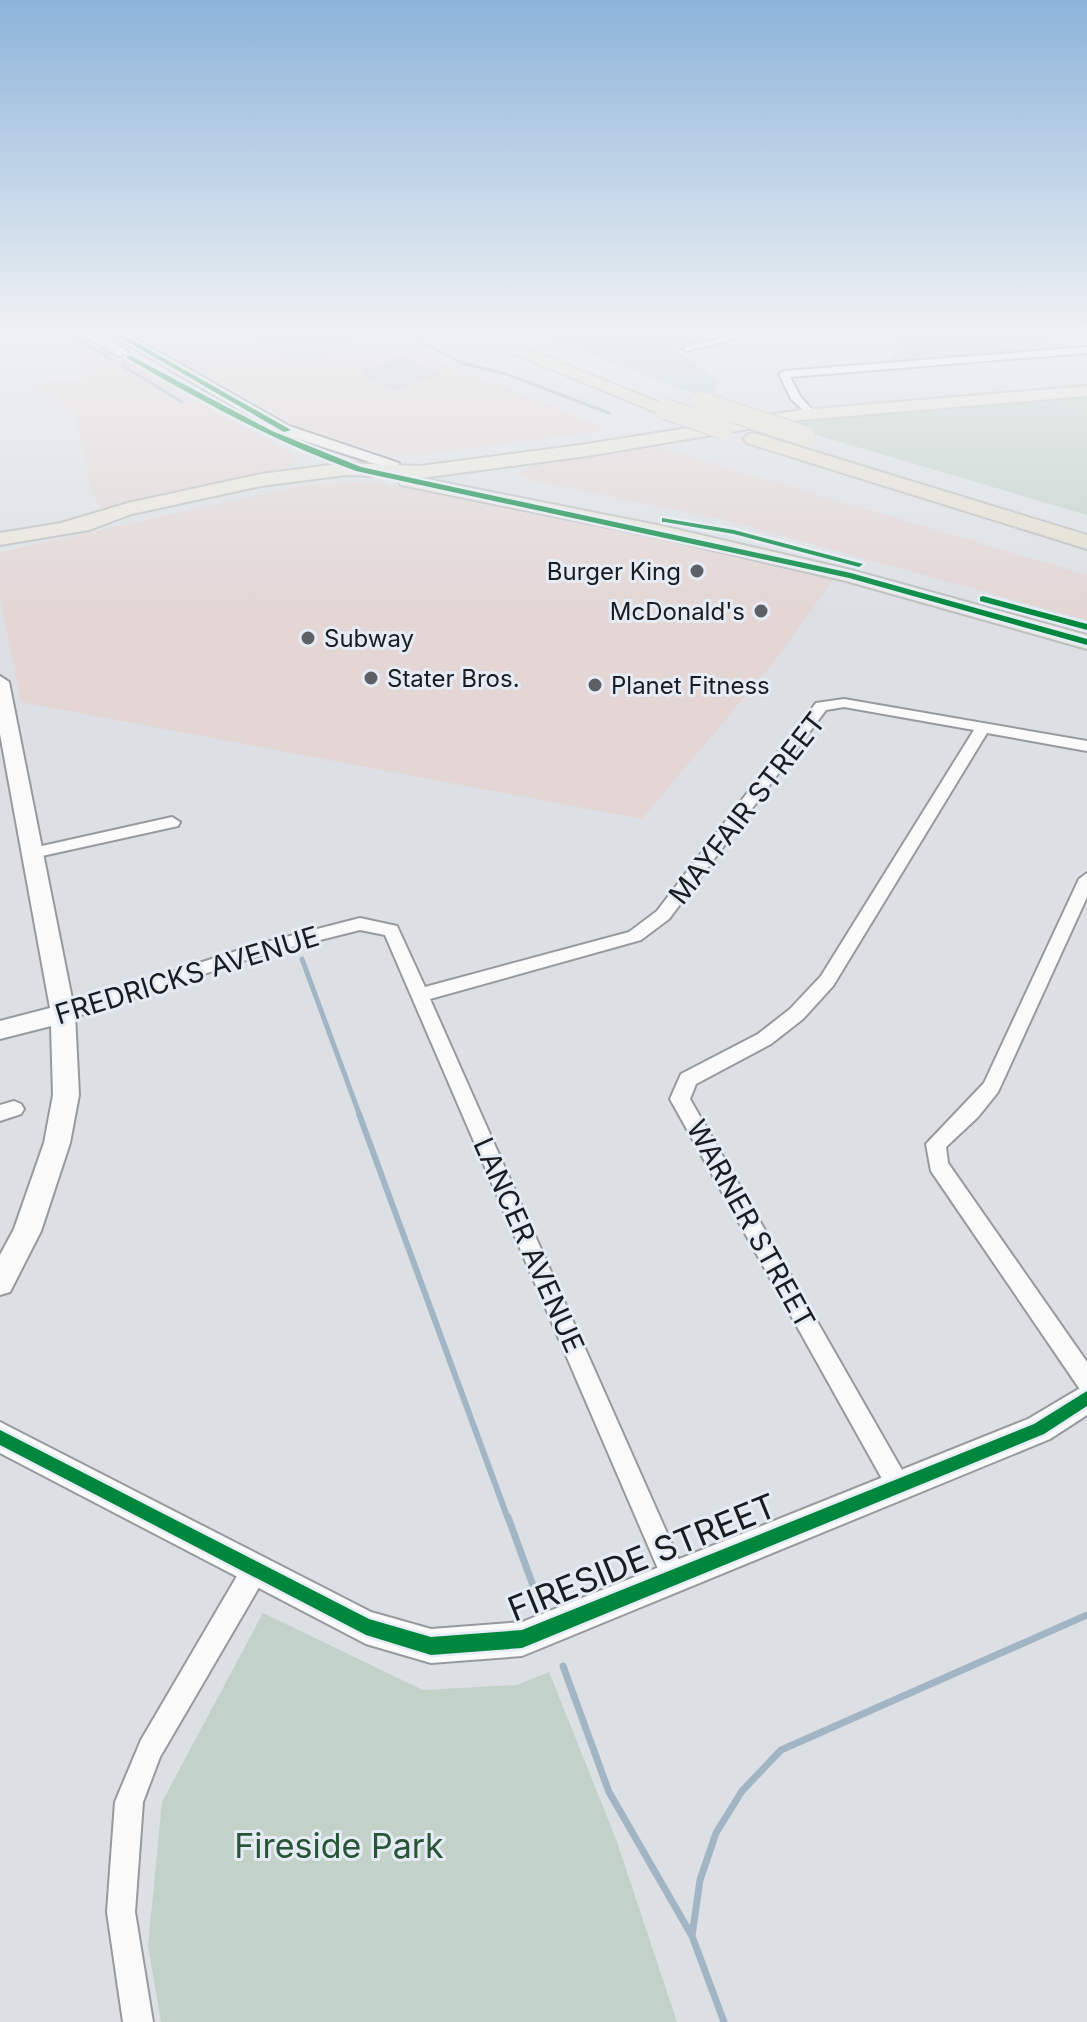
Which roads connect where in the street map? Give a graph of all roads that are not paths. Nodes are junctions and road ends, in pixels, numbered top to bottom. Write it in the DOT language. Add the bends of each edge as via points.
graph roads {
  1 [pos="248,424"];
  2 [pos="275,424"];
  3 [pos="694,424"];
  4 [pos="711,424"];
  5 [pos="724,424"];
  6 [pos="770,424"];
  7 [pos="533,458"];
  8 [pos="391,463"];
  9 [pos="359,469"];
  10 [pos="420,472"];
  11 [pos="292,478"];
  12 [pos="178,503"];
  13 [pos="575,510"];
  14 [pos="1087,521"];
  15 [pos="655,524"];
  16 [pos="69,526"];
  17 [pos="0,539"];
  18 [pos="1087,542"];
  19 [pos="749,551"];
  20 [pos="838,558"];
  21 [pos="980,605"];
  22 [pos="1087,627"];
  23 [pos="1087,642"];
  24 [pos="0,682"];
  25 [pos="983,727"];
  26 [pos="1087,746"];
  27 [pos="172,822"];
  28 [pos="33,853"];
  29 [pos="1087,879"];
  30 [pos="375,924"];
  31 [pos="420,995"];
  32 [pos="63,1014"];
  33 [pos="0,1030"];
  34 [pos="0,1283"];
  35 [pos="1087,1381"];
  36 [pos="1087,1398"];
  37 [pos="0,1437"];
  38 [pos="898,1485"];
  39 [pos="256,1568"];
  40 [pos="674,1576"];
  41 [pos="138,2022"];
  1 -- 9 [label="main road"];
  2 -- 8 [label="main road"];
  3 -- 8 [label="main road"];
  4 -- 18 [label="highway, bridge"];
  5 -- 7 [label="main road"];
  6 -- 14 [label="highway, bridge"];
  7 -- 10 [label="main road"];
  7 -- 13 [label="main road" via="513,466 508,475"];
  8 -- 9 [label="main road"];
  8 -- 10 [label="main road"];
  9 -- 10 [label="main road"];
  9 -- 11 [label="main road"];
  9 -- 13 [label="main road"];
  10 -- 13 [label="main road"];
  11 -- 12 [label="main road"];
  11 -- 12 [label="main road" via="250,482"];
  12 -- 16 [label="main road"];
  12 -- 16 [label="main road"];
  13 -- 15 [label="main road"];
  15 -- 19 [label="main road"];
  15 -- 20 [label="main road" via="724,539 734,532"];
  16 -- 17 [label="main road"];
  19 -- 20 [label="main road" via="760,546 821,561"];
  19 -- 21 [label="main road" via="935,600 947,597"];
  20 -- 21 [label="main road"];
  21 -- 22 [label="main road"];
  21 -- 23 [label="main road"];
  24 -- 28 [label="street"];
  25 -- 26 [label="street, MAYFAIR STREET"];
  25 -- 31 [label="street, MAYFAIR STREET" via="844,703 821,706 663,915 635,936"];
  25 -- 38 [label="street, WARNER STREET" via="827,981 800,1015 740,1056 688,1079 680,1099"];
  27 -- 28 [label="street"];
  28 -- 32 [label="street"];
  29 -- 35 [label="street" via="991,1087 936,1144 938,1165"];
  30 -- 31 [label="street, LANCER AVENUE" via="391,930"];
  30 -- 32 [label="street, FREDRICKS AVENUE" via="261,949"];
  31 -- 40 [label="street, LANCER AVENUE"];
  32 -- 33 [label="street, FREDRICKS AVENUE"];
  32 -- 34 [label="street" via="66,1098 57,1143 27,1231"];
  36 -- 38 [label="street, FIRESIDE STREET" via="1039,1429"];
  37 -- 39 [label="street, FIRESIDE STREET"];
  38 -- 40 [label="street, FIRESIDE STREET"];
  39 -- 40 [label="street, FIRESIDE STREET" via="366,1627 431,1646 522,1639"];
  39 -- 41 [label="street" via="150,1749 129,1802 121,1912"];
}
